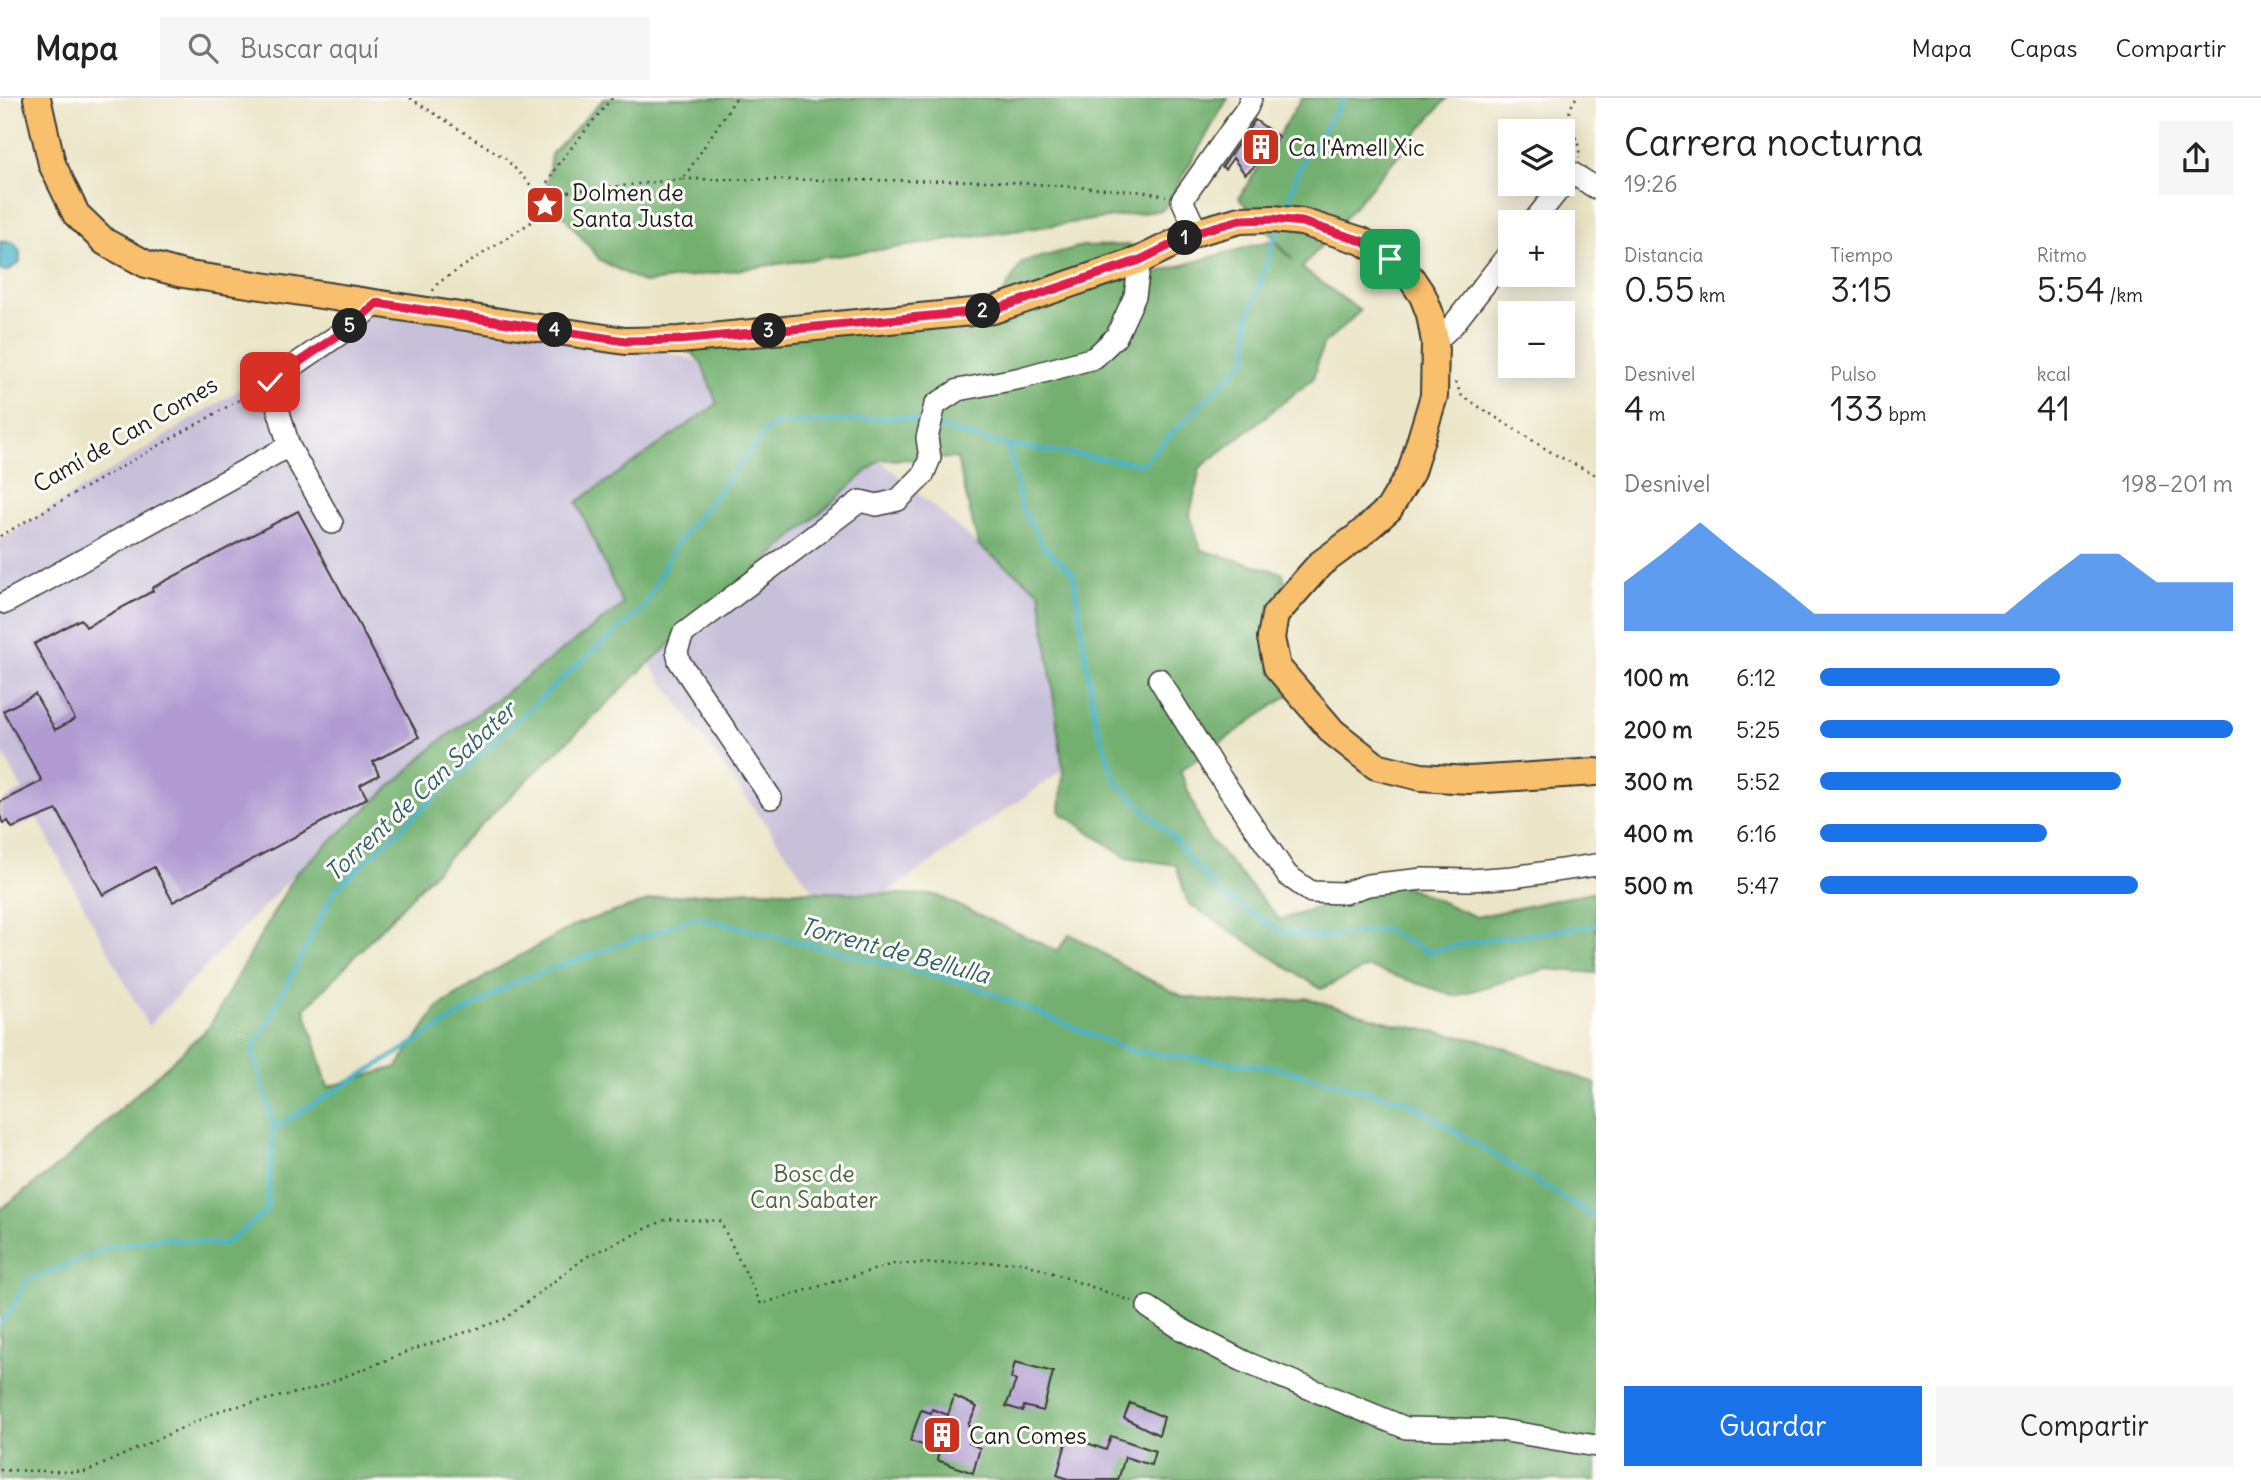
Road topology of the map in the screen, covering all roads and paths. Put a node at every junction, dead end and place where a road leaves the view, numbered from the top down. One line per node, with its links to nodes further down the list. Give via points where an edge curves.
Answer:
1 (37, 98): 20 (main road, via 52,164 76,214 105,242 146,264 183,274)
2 (410, 98): 13 (path, via 506,159)
3 (612, 98): 13 (path, via 559,163)
4 (736, 98): 11 (path)
5 (1251, 98): 15 (street)
6 (1576, 98): 7 (path)
7 (1568, 119)
8 (1575, 135): 9 (path, via 1580,156)
9 (1575, 167)
10 (1575, 175): 12 (street)
11 (683, 179): 13 (path); 15 (path, via 992,181 1146,192)
12 (1596, 188)
13 (540, 195): 21 (path, via 542,215 438,283)
14 (1554, 196): 16 (street)
15 (1182, 200): 17 (street)
16 (1543, 210)
17 (1197, 232): 18 (main road); 22 (main road, via 1240,220 1273,219 1302,222 1362,241 1411,278 1430,314)
18 (1140, 260): 21 (main road, via 993,310 679,340 625,341); 32 (street, via 1135,296 1121,327 1094,358 958,390 935,405 927,438 930,458 923,475 898,500 877,505 860,500 683,634 678,643 679,661)
19 (1498, 268): 22 (street, via 1454,325)
20 (377, 303): 21 (main road); 24 (street)
21 (420, 309)
22 (1435, 342): 31 (main road, via 1434,396 1410,472 1389,509 1320,564 1275,615 1271,638 1278,667 1333,732 1376,766 1421,777 1469,780)
23 (1452, 374): 26 (path, via 1462,396)
24 (270, 382): 25 (street); 28 (path, Camí de Can Comes)
25 (289, 446): 27 (street); 29 (street)
26 (1596, 475)
27 (332, 523)
28 (0, 536)
29 (5, 603)
30 (1159, 679): 33 (street, via 1287,875 1311,892 1344,893 1423,878 1513,877)
31 (1596, 772)
32 (771, 798)
33 (1596, 865)
34 (1148, 1307): 35 (street, via 1245,1362 1406,1428 1500,1430); 36 (path, via 1021,1262 893,1264 761,1304 720,1221 667,1219 586,1257 505,1319 313,1389 221,1410 86,1472)
35 (1596, 1446)
36 (0, 1470)

